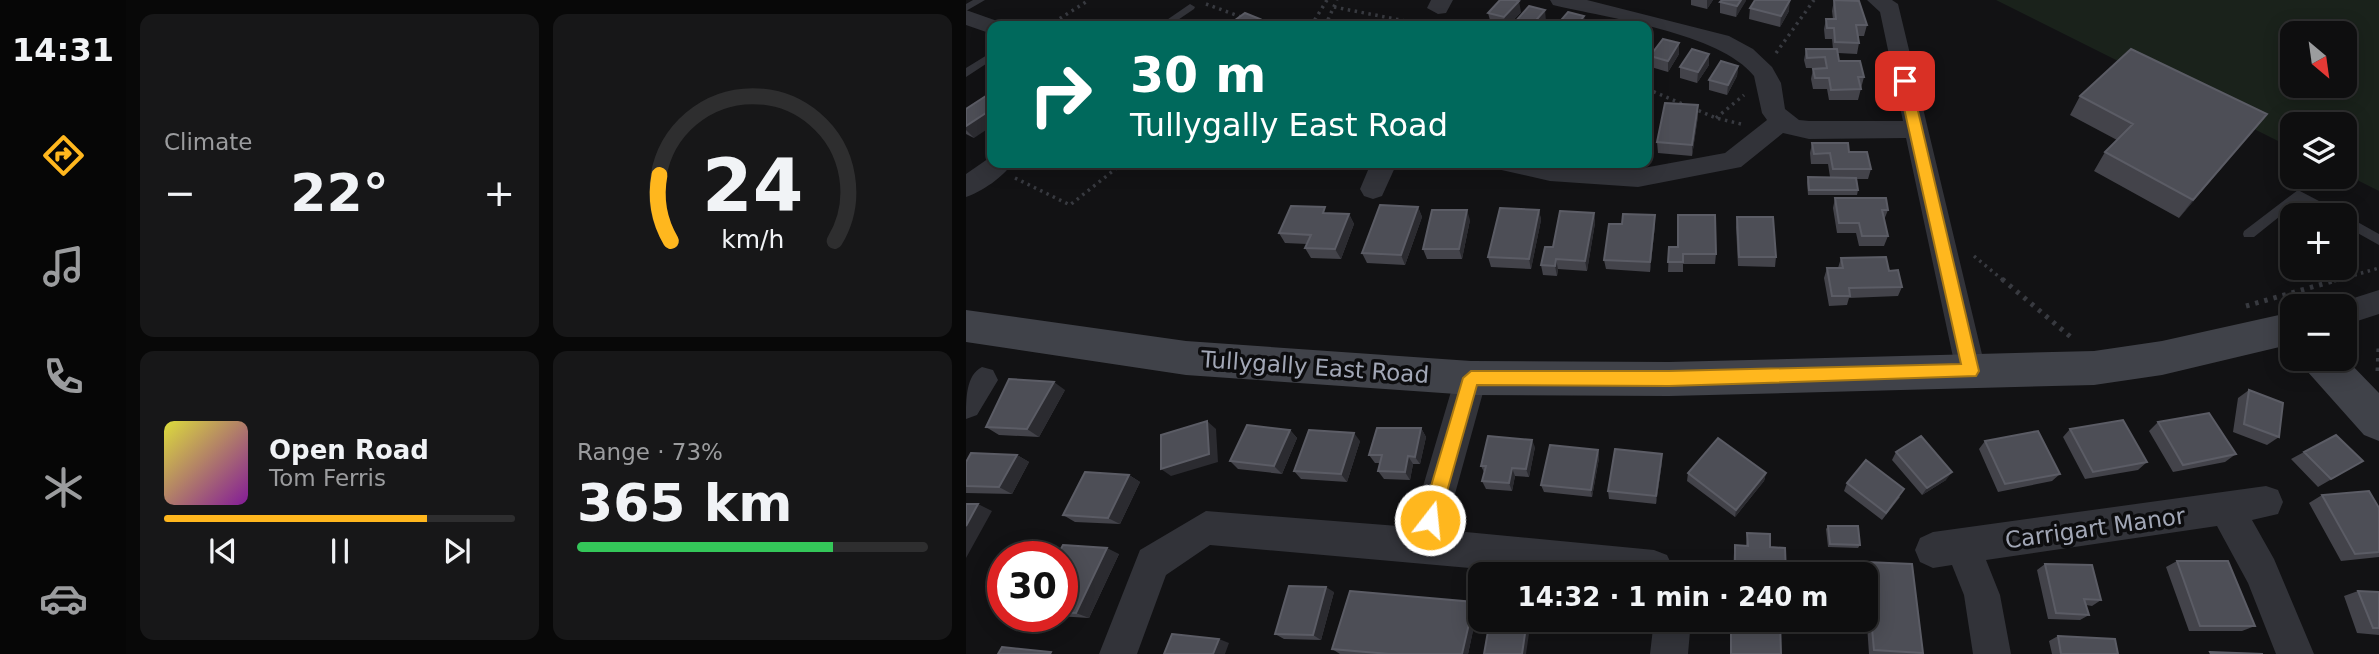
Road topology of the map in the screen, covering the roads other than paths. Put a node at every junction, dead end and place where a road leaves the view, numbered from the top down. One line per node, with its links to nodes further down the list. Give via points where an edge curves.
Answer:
1 (980, 0): 5 (lane)
2 (1561, 0): 8 (street)
3 (1878, 0): 14 (street, via 1890,9)
4 (1194, 4): 7 (lane)
5 (966, 8)
6 (966, 17): 10 (street)
7 (1170, 21)
8 (1646, 21)
9 (1652, 23): 13 (street, via 1714,38 1765,74)
10 (987, 25)
11 (987, 58): 12 (lane)
12 (966, 72)
13 (1775, 127): 14 (street); 17 (street, via 1732,161 1638,178)
14 (1915, 129): 30 (street)
15 (992, 168): 18 (street)
16 (1382, 168): 19 (street)
17 (1530, 168)
18 (966, 187)
19 (1373, 189)
20 (2288, 203): 21 (lane, via 2298,195)
21 (2313, 203)
22 (2280, 209): 24 (lane)
23 (2357, 227): 25 (lane)
24 (2249, 234)
25 (2379, 240)
26 (2379, 302): 27 (street)
27 (2357, 309)
28 (966, 326): 32 (street, Tullygally East Road, via 1186,358)
29 (2280, 331): 30 (street, Tullygally East Road, via 2162,358 2094,368)
30 (1970, 371): 32 (street, Tullygally East Road, via 1669,379)
31 (2332, 371): 33 (street)
32 (1471, 378): 36 (street)
33 (2379, 422)
34 (2266, 502): 35 (street, Carrigart Manor)
35 (2227, 509): 41 (street, Carrigart Manor, via 1948,548 1982,596); 42 (street, via 2262,572)
36 (1423, 545): 37 (street); 39 (street, via 1206,528 1153,563)
37 (1594, 562)
38 (1672, 632): 40 (street)
39 (1118, 654)
40 (1669, 654)
41 (1992, 654)
42 (2295, 654)

